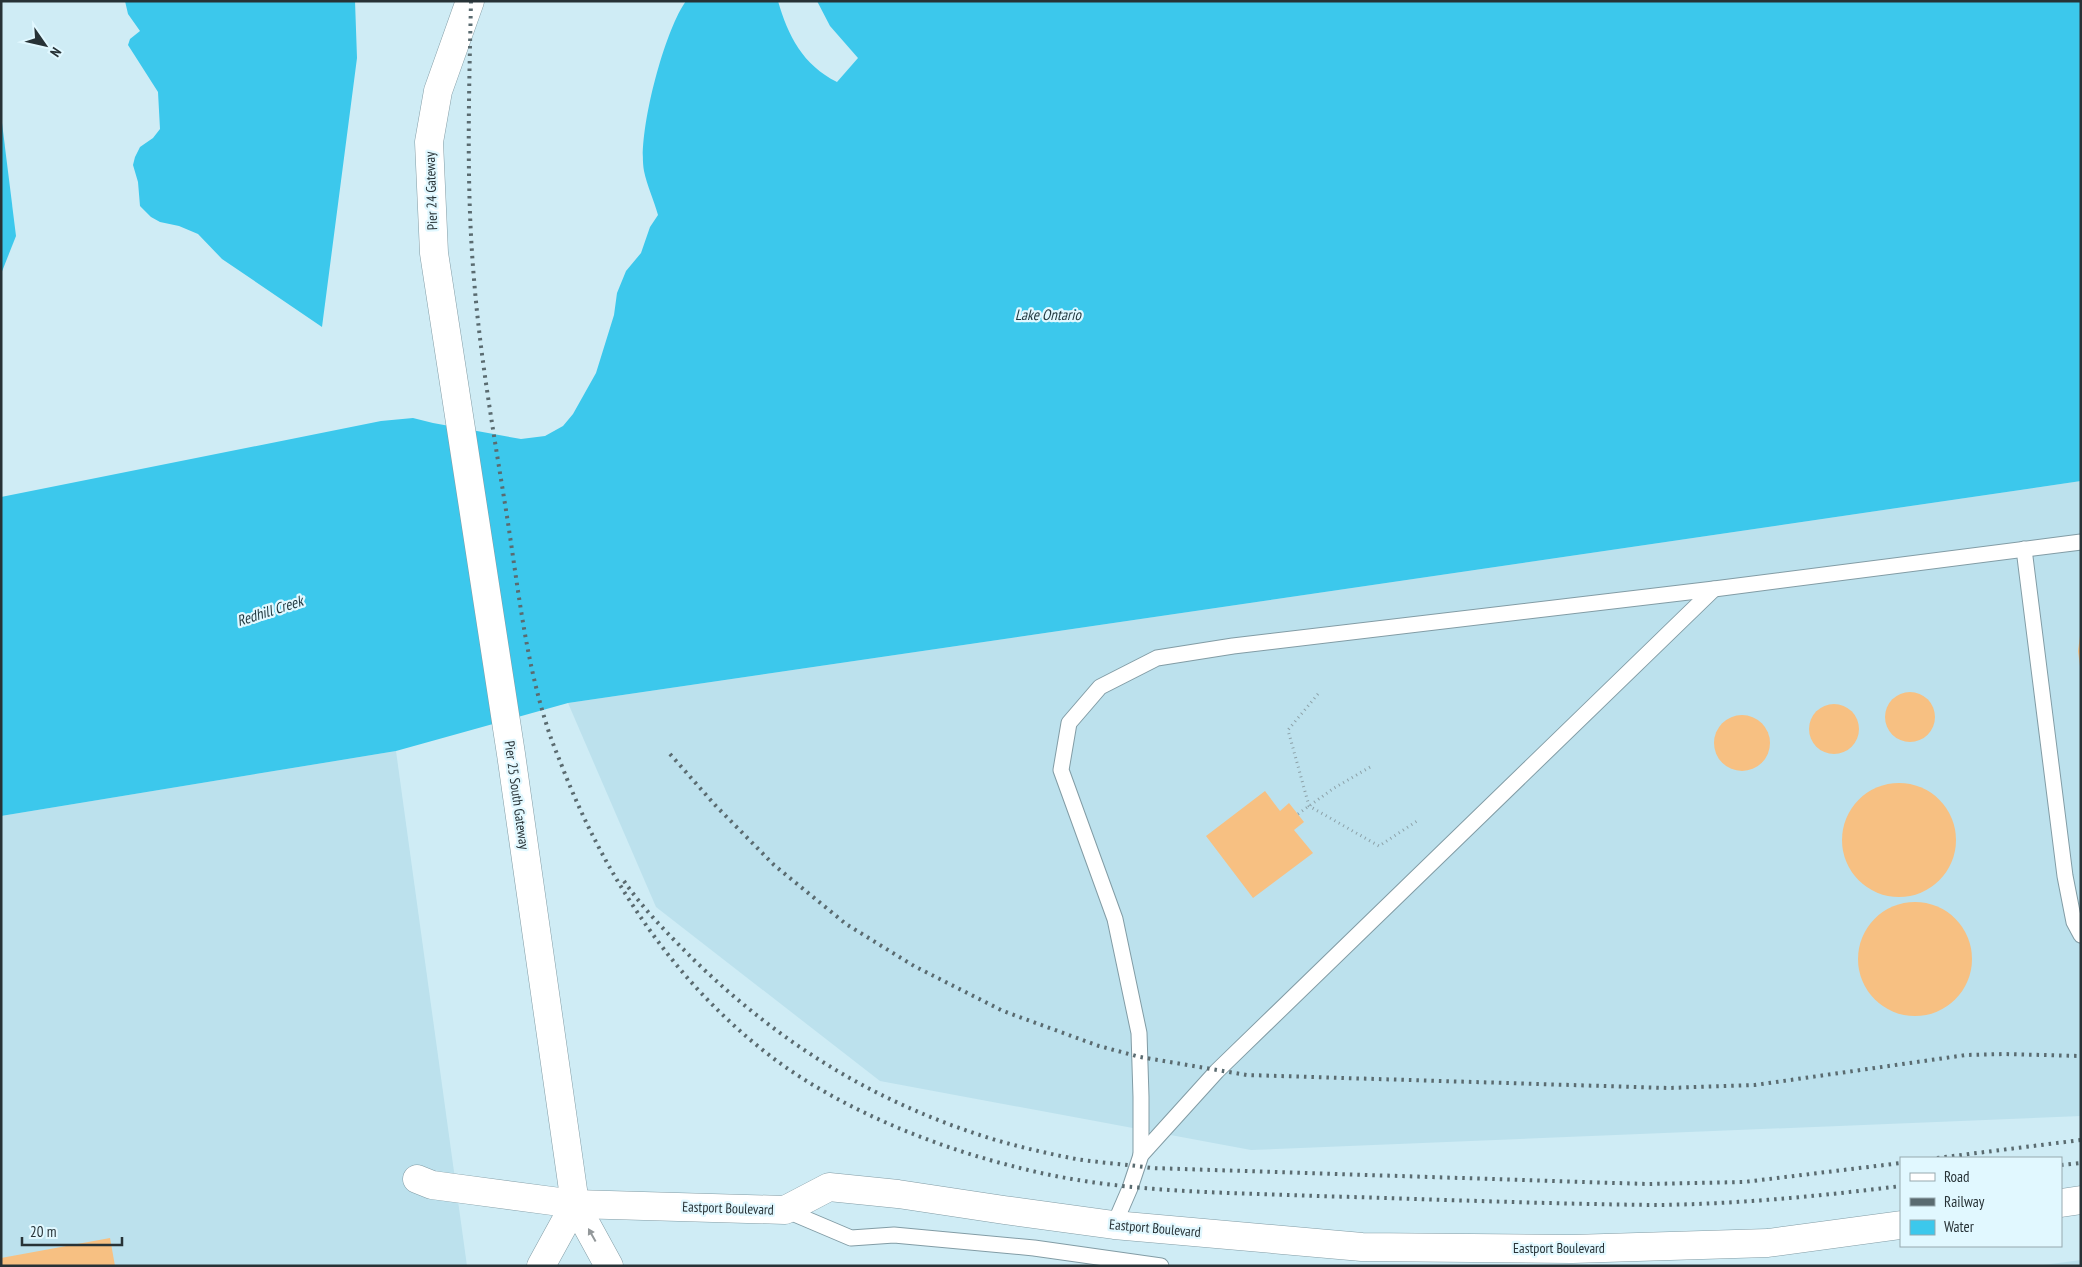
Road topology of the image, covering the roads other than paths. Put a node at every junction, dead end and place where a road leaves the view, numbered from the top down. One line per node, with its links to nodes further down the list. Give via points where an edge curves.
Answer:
1 (470, 1): 2 (street, Pier 24 Gateway, via 438,91 429,142 434,253)
2 (454, 386): 11 (street, Pier 25 South Gateway, via 511,754)
3 (2081, 542): 4 (lane)
4 (2024, 549): 5 (lane); 6 (lane, via 2065,876 2074,922)
5 (1714, 589): 7 (lane, via 1252,1035); 7 (lane, via 1233,646 1157,658 1100,687 1069,723 1061,770 1115,919 1139,1033)
6 (2081, 935)
7 (1140, 1155): 13 (lane)
8 (417, 1179): 11 (street, Eastport Boulevard, via 432,1185)
9 (2081, 1200): 10 (street)
10 (2062, 1203)
11 (575, 1204): 12 (street, Eastport Boulevard); 15 (street); 16 (street, Pier 25 South Gateway, one-way to 11)
12 (785, 1210): 13 (street, Eastport Boulevard, via 829,1187); 17 (lane, via 852,1238 894,1236 996,1244)
13 (1114, 1225): 14 (street, Eastport Boulevard, via 1362,1247 1572,1249 1768,1243)
14 (1900, 1225)
15 (541, 1266)
16 (609, 1266)
17 (1161, 1266)

